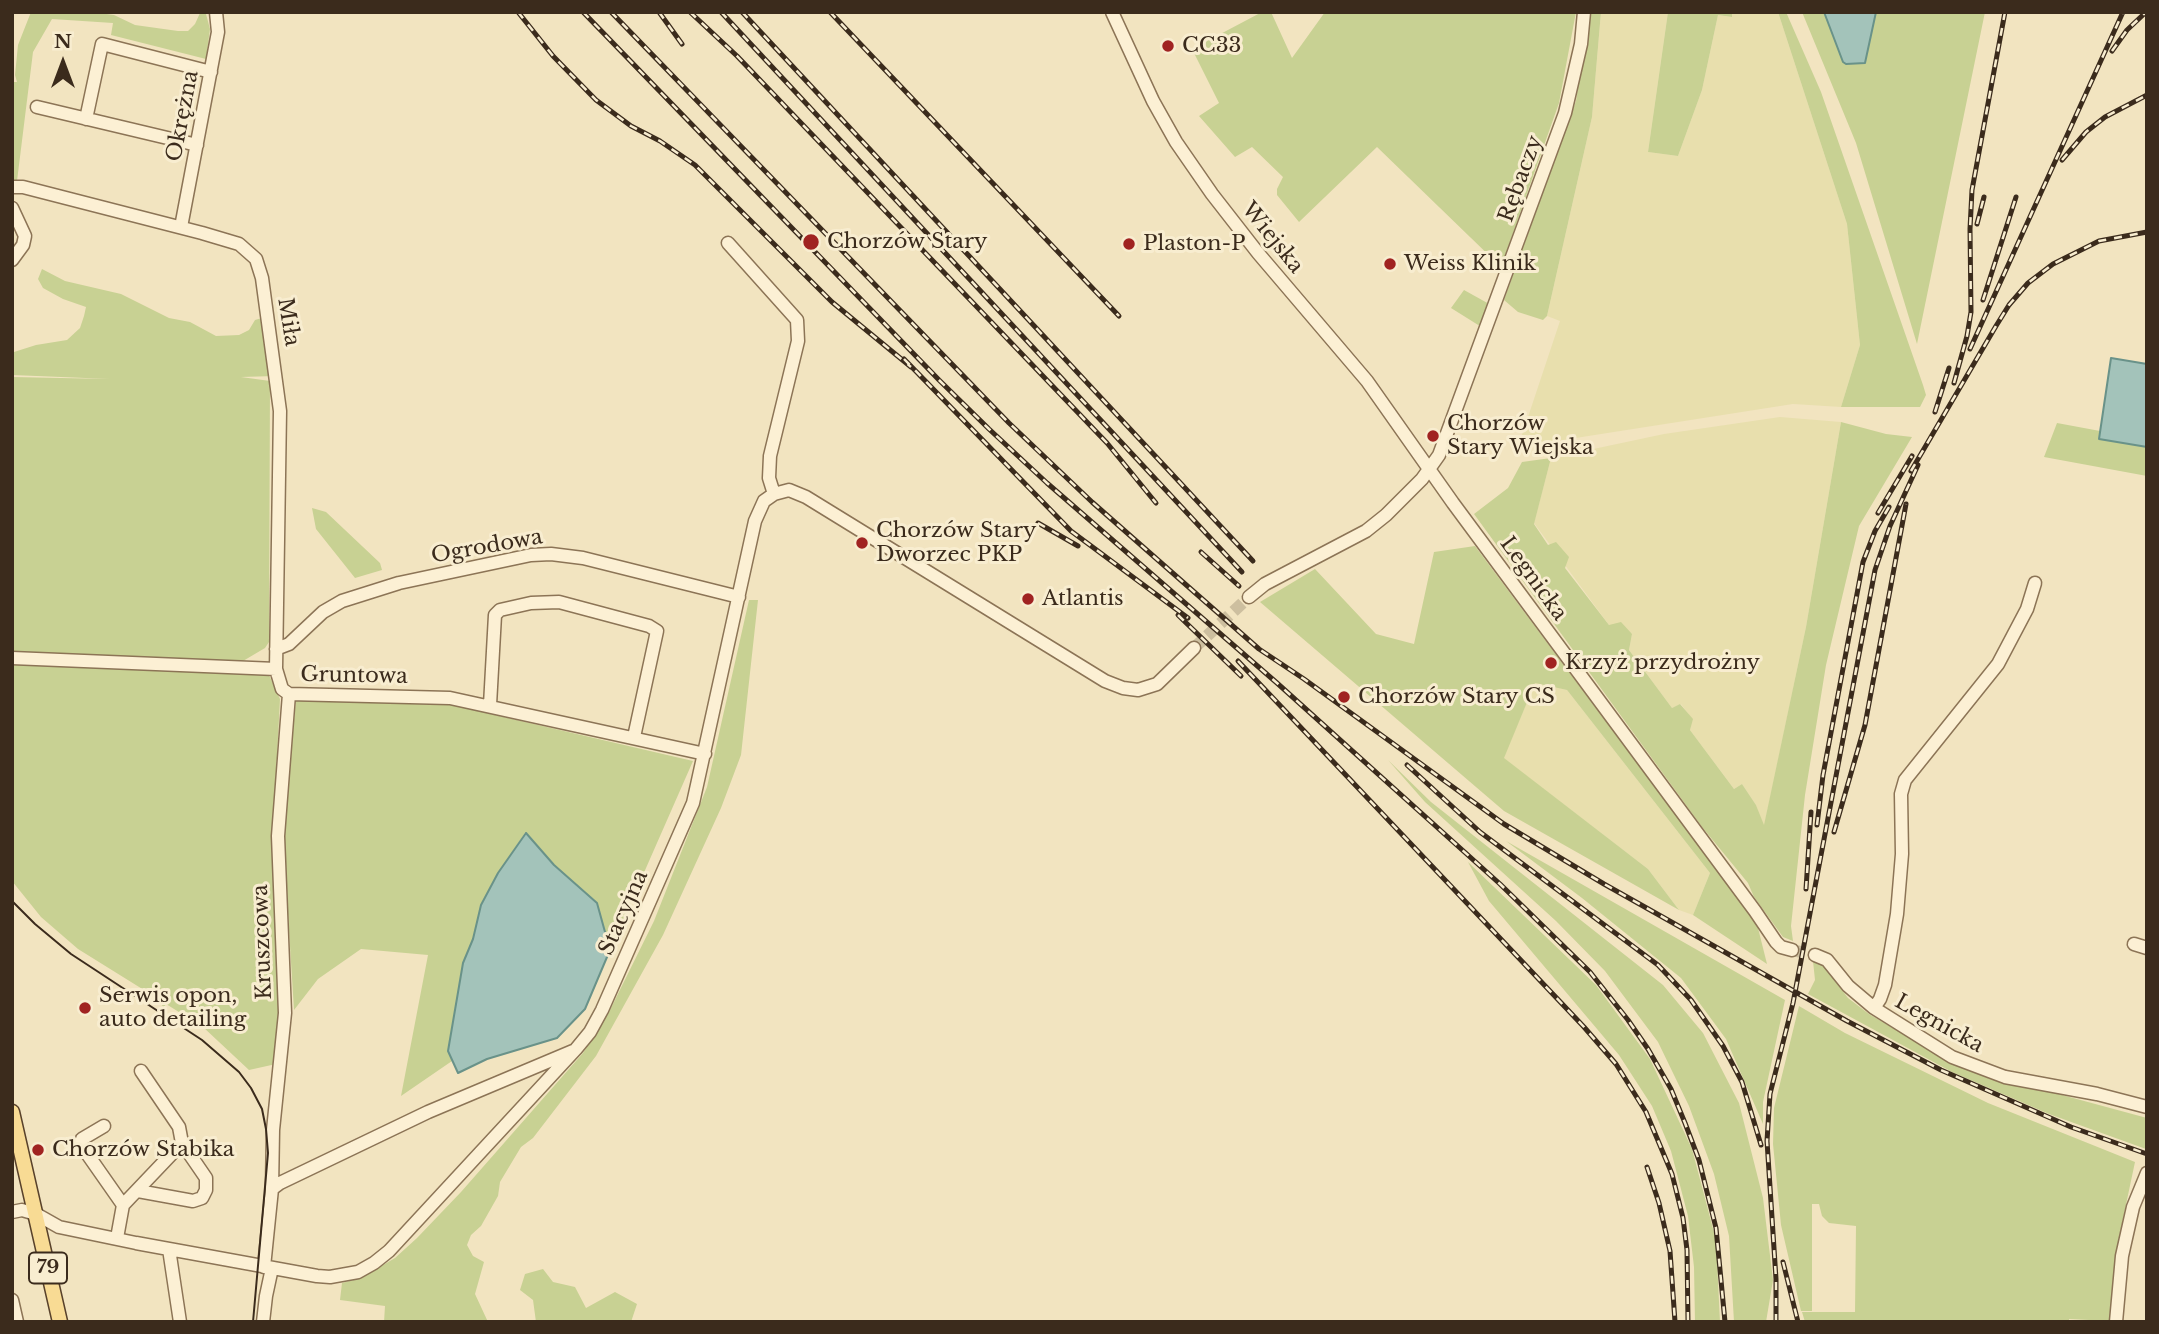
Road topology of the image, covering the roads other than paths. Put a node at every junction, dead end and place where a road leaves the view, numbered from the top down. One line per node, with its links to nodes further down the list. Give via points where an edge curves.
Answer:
1 (216, 12): 4 (street, Okrężna, via 218,32)
2 (1112, 12): 13 (street, Wiejska, via 1153,101 1212,194 1367,381)
3 (1584, 12): 13 (street, Rębaczy, via 1565,113 1446,439)
4 (211, 72): 6 (street, via 102,44); 7 (street, Okrężna)
5 (37, 107): 6 (street)
6 (86, 119): 7 (street)
7 (197, 145): 10 (street, Okrężna)
8 (12, 187): 10 (street, Miła)
9 (12, 208): 12 (street, via 25,236)
10 (181, 227): 19 (street, Miła, via 239,244 252,253 260,267 279,386)
11 (728, 243): 14 (street, via 797,320 798,341 769,456)
12 (12, 260)
13 (1429, 470): 17 (street, via 1366,531); 28 (street, Legnicka, via 1776,942)
14 (774, 494): 16 (street, Stacyjna, via 758,512); 18 (street, via 789,491 806,497 1123,688 1138,690 1157,684)
15 (2035, 583): 30 (street, via 2027,609 1998,664 1905,780 1897,914 1883,993)
16 (739, 597): 19 (street, Ogrodowa, via 583,558 531,555 399,583 342,601 289,644); 25 (street, Stacyjna)
17 (1249, 597)
18 (1194, 648)
19 (276, 649): 21 (street)
20 (12, 657): 21 (street, Gruntowa)
21 (276, 669): 22 (street, Gruntowa)
22 (289, 694): 23 (street, Gruntowa, via 444,698); 38 (street, Kruszcowa, via 278,836 285,1013)
23 (490, 705): 24 (street, Gruntowa); 24 (street, via 495,615 531,603 559,602 657,631)
24 (634, 737): 25 (street, Gruntowa)
25 (705, 754): 31 (street, Stacyjna, via 693,803 602,1010)
26 (2134, 944): 27 (street)
27 (2147, 948)
28 (1792, 950)
29 (1815, 955): 30 (street, Legnicka, via 1827,960)
30 (1874, 1008): 33 (street, Legnicka, via 1930,1045 1977,1068)
31 (576, 1049): 38 (street, via 428,1112); 45 (street, Stacyjna, via 374,1263 358,1272 330,1277)
32 (141, 1071): 36 (street, via 179,1127)
33 (2147, 1107)
34 (12, 1112): 42 (main road, 79)
35 (104, 1126): 40 (street, via 81,1144)
36 (183, 1143): 39 (street); 39 (street, via 206,1178 202,1198 193,1201)
37 (2144, 1183): 51 (street, via 2133,1207 2122,1256)
38 (272, 1189): 45 (street, Kruszcowa)
39 (138, 1191): 40 (street)
40 (123, 1205): 43 (street)
41 (12, 1212): 42 (street)
42 (36, 1214): 43 (street, Stacyjna, via 59,1227); 48 (main road, 79)
43 (117, 1238): 44 (street, Stacyjna)
44 (169, 1249): 45 (street, Stacyjna); 49 (street)
45 (268, 1267): 50 (street, Kruszcowa)
46 (12, 1300): 47 (street)
47 (17, 1322)
48 (60, 1322)
49 (180, 1322)
50 (263, 1322)
51 (2116, 1322)

